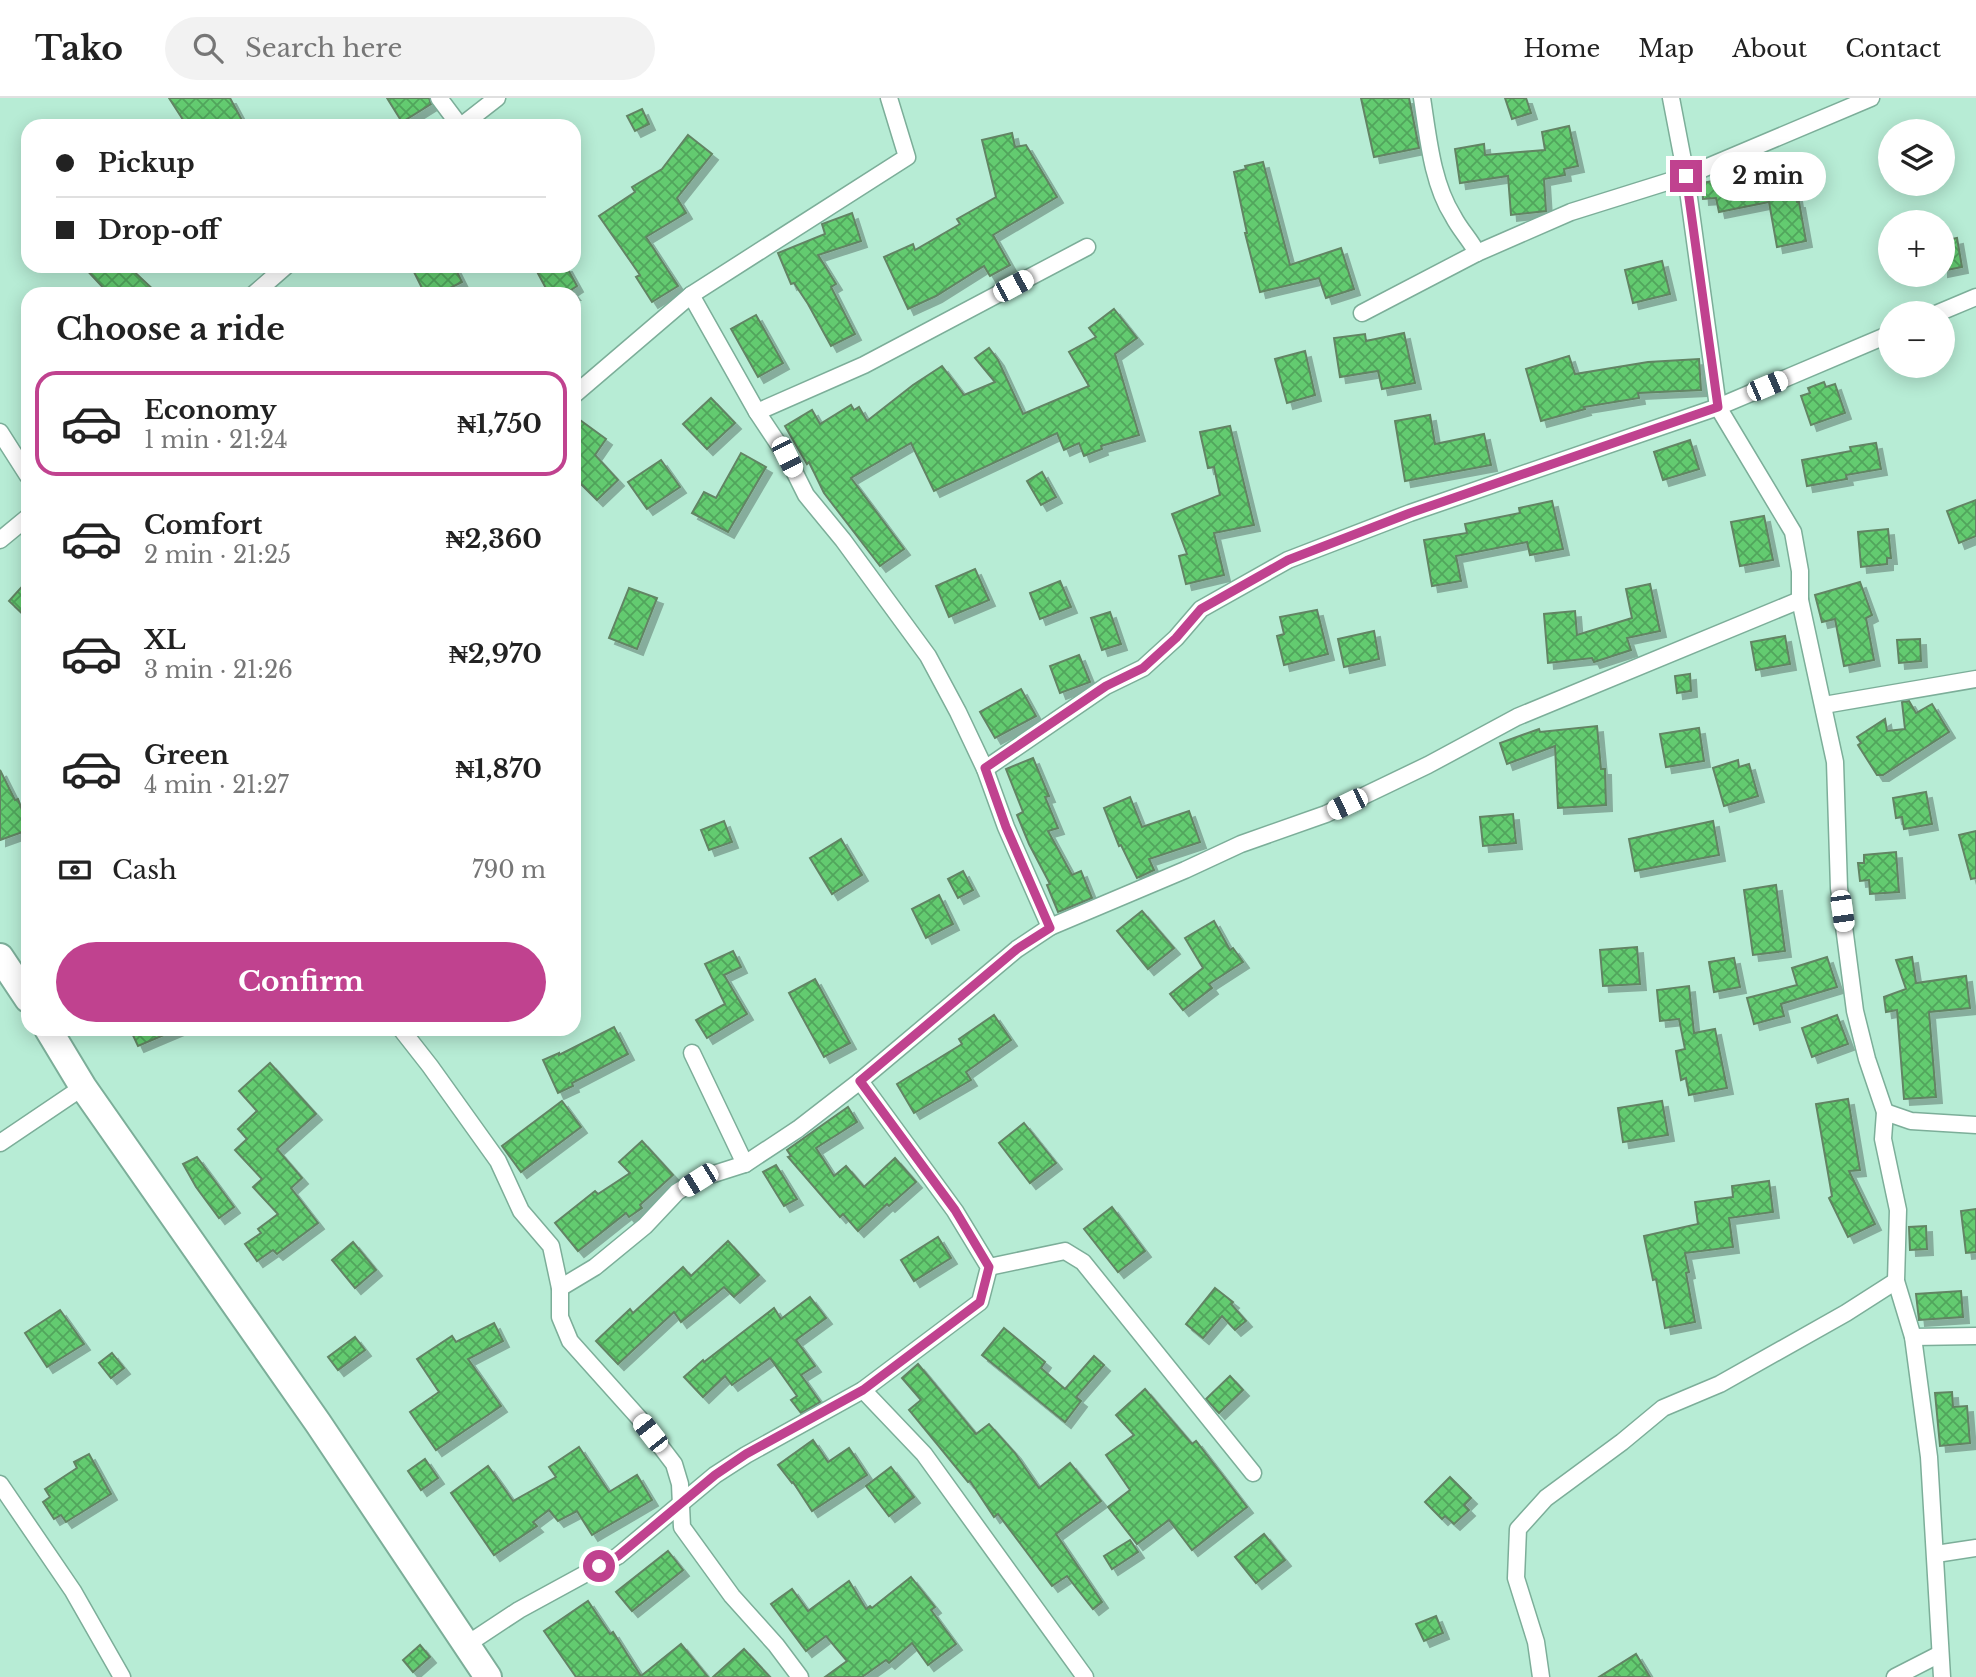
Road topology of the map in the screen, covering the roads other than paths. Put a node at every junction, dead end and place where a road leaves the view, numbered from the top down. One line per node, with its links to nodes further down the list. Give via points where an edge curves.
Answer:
1 (439, 98): 7 (street)
2 (497, 98): 8 (street)
3 (889, 98): 14 (street, via 907,157)
4 (1422, 98): 11 (street, via 1440,184 1452,216)
5 (1671, 98): 9 (street)
6 (1871, 98): 9 (street)
7 (455, 119)
8 (469, 119)
9 (1686, 176): 11 (street, via 1571,212); 20 (street)
10 (1087, 247): 21 (street, via 864,365)
11 (1477, 253): 17 (street)
12 (278, 273): 13 (street)
13 (262, 287)
14 (691, 295): 19 (street); 21 (street)
15 (1976, 297): 16 (street)
16 (1955, 306)
17 (1362, 313)
18 (1878, 339): 20 (street)
19 (581, 389)
20 (1718, 407): 26 (street, via 1793,532); 29 (street, via 1288,560 1201,609 1143,668 1106,686)
21 (757, 412): 29 (street, via 806,495 929,656)
22 (0, 432): 23 (street)
23 (21, 465)
24 (21, 523): 25 (street)
25 (0, 540)
26 (1800, 600): 28 (street); 30 (street, via 1517,717 1326,814 1241,844)
27 (1976, 679): 28 (street)
28 (1824, 705): 38 (street, via 1835,762 1839,888 1855,1011)
29 (985, 768): 30 (street)
30 (1050, 928): 36 (street, via 1017,949)
31 (0, 957): 32 (main road)
32 (21, 988)
33 (52, 1036): 37 (main road)
34 (406, 1036): 44 (street, via 498,1161 521,1210 551,1246)
35 (692, 1054): 41 (street)
36 (860, 1081): 41 (street); 42 (street, via 955,1210)
37 (83, 1087): 40 (street); 53 (main road, via 318,1423)
38 (1885, 1112): 39 (street, via 1911,1121); 43 (street, via 1883,1139 1898,1210)
39 (1976, 1125)
40 (0, 1143)
41 (745, 1164): 44 (street, via 677,1192 646,1226)
42 (989, 1267): 47 (street, via 980,1302); 48 (street, via 1065,1251 1083,1262)
43 (1896, 1281): 46 (street); 59 (street, via 1720,1384 1663,1408 1546,1498 1518,1529 1516,1578 1536,1642)
44 (560, 1287): 50 (street, via 560,1317 570,1341 674,1464)
45 (1976, 1336): 46 (street)
46 (1913, 1338): 52 (street)
47 (863, 1390): 50 (street, via 746,1454); 58 (street, via 924,1454)
48 (1253, 1473)
49 (0, 1483): 55 (street, via 73,1591)
50 (682, 1502): 53 (street, via 618,1556 519,1610); 57 (street, via 682,1527)
51 (1976, 1548): 52 (street)
52 (1936, 1554): 54 (street)
53 (466, 1646): 56 (main road)
54 (1940, 1654): 60 (street); 61 (street)
55 (122, 1677)
56 (488, 1677)
57 (800, 1677)
58 (1085, 1677)
59 (1541, 1677)
60 (1895, 1677)
61 (1942, 1677)

